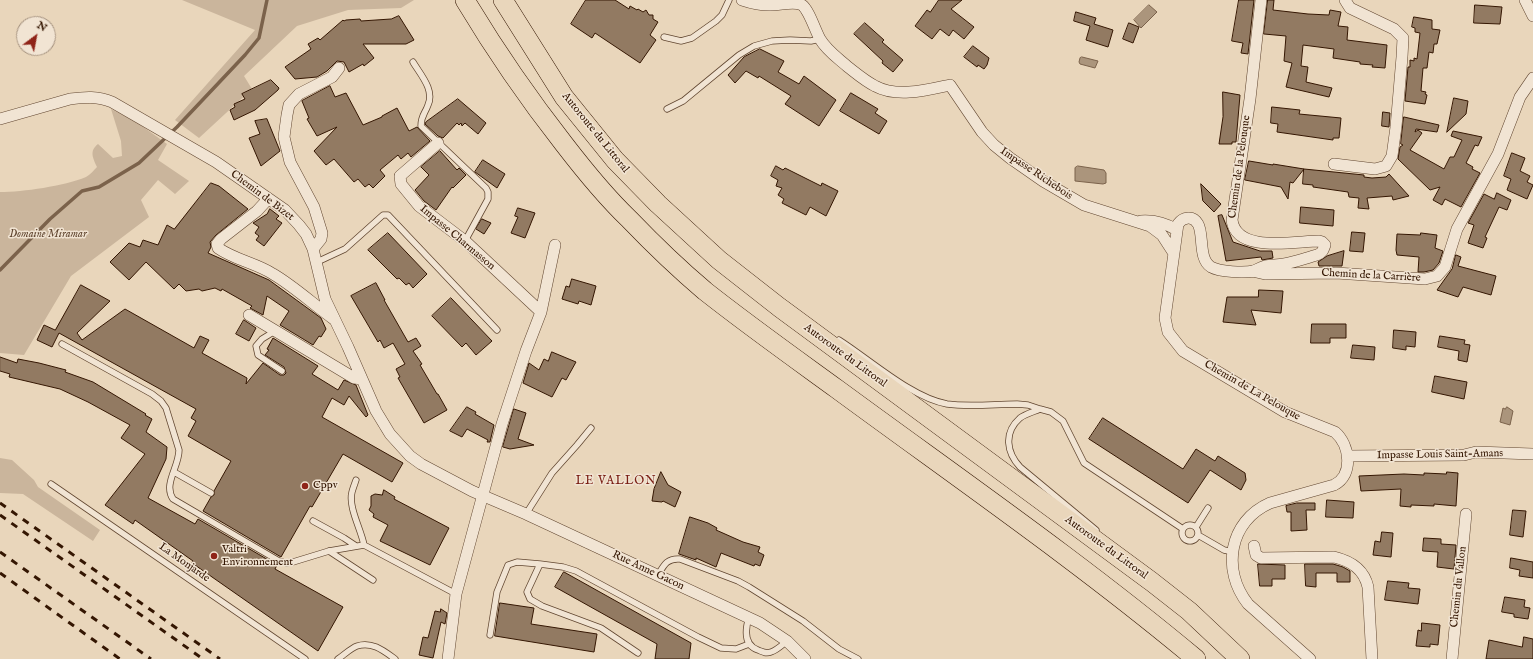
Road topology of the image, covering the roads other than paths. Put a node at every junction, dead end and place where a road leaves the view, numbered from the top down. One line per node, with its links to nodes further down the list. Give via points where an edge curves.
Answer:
1 (465, 0): 79 (highway, via 532,103 592,180 668,258 705,290 1048,542 1140,612)
2 (503, 0): 27 (highway, Autoroute du Littoral, via 564,97 615,160 719,260)
3 (729, 0): 9 (lane, via 722,15 692,38 681,41)
4 (742, 0): 10 (street, Impasse Richebois, via 770,6 791,2 800,4 806,8)
5 (1261, 0): 26 (street, Chemin de la Pelouque, via 1232,226 1242,237 1252,240 1280,244 1319,240 1325,246 1321,254)
6 (1345, 0): 17 (street, via 1350,8 1399,33 1402,38 1402,57 1392,156 1386,166 1375,169)
7 (1525, 0): 8 (street)
8 (1533, 16)
9 (664, 37)
10 (820, 39): 14 (lane, via 772,41 754,46 682,101); 19 (street, Impasse Richebois, via 832,54 877,87 906,92 950,85 982,132 1010,158 1084,205)
11 (413, 62): 16 (lane, via 426,83 430,97 421,117 421,126)
12 (339, 68): 23 (street, via 332,77 299,94 289,105 287,115 284,137 290,162 314,207 322,233 321,239)
13 (1533, 78): 26 (street, Chemin de la Carrière, via 1520,97 1498,154 1462,217 1445,267 1437,276 1425,279 1336,273 1265,274)
14 (667, 109)
15 (0, 119): 18 (street, Chemin de Bizet, via 70,99 106,99 216,162)
16 (438, 143): 21 (lane, via 488,192 488,199); 21 (street, Impasse Charmasson, via 400,176 401,184 419,206)
17 (1334, 164)
18 (268, 199): 23 (street, Chemin de Bizet, via 293,218 306,234); 30 (street, via 257,211 221,239 217,244 218,248 272,273)
19 (1134, 222): 20 (street, Impasse Richebois, via 1153,220); 24 (street, Impasse Richebois, via 1150,226 1162,235)
20 (1177, 230): 24 (street, Chemin de La Pelouque); 26 (street, Chemin de la Pelouque, via 1181,220 1186,217 1193,219 1198,224 1201,244 1210,266 1222,271)
21 (465, 241): 28 (street, Impasse Charmasson)
22 (555, 245): 28 (street)
23 (313, 249): 25 (street, Chemin de Bizet)
24 (1173, 252): 41 (street, Chemin de La Pelouque, via 1166,318 1168,332 1174,341 1183,351 1284,412 1334,432 1340,437)
25 (317, 262): 30 (street, Chemin de Bizet, via 325,299); 32 (lane, via 345,249 383,214 388,215)
26 (1252, 271)
27 (779, 307): 31 (lane); 64 (highway, Autoroute du Littoral)
28 (541, 312): 46 (street, via 502,424)
29 (249, 315): 33 (street)
30 (336, 320): 37 (street, Chemin de Bizet)
31 (817, 327)
32 (497, 330)
33 (275, 331): 36 (lane, via 256,346 258,355); 37 (street, via 354,378)
34 (835, 338): 38 (lane, via 907,386 934,400 946,404 1018,404)
35 (62, 344): 42 (lane, via 161,400 179,450)
36 (282, 372)
37 (362, 379): 46 (street, Chemin de Bizet, via 383,423 410,456)
38 (1040, 409): 52 (lane, via 1051,412 1063,421 1084,463); 53 (lane, via 1020,418 1013,426 1008,442 1013,459)
39 (591, 428): 48 (lane, via 552,473)
40 (1533, 454): 41 (street, Impasse Louis Saint-Amans, via 1476,452 1464,455)
41 (1347, 456): 60 (street, Chemin de La Pelouque, via 1346,472 1337,483 1270,503 1253,513 1242,527)
42 (174, 472): 45 (lane); 59 (lane, via 169,488 173,499 279,561 293,562)
43 (356, 480): 55 (lane, via 351,493)
44 (51, 484): 73 (lane, La Monjarde)
45 (211, 493)
46 (483, 496): 48 (street, Rue Anne Gacon); 65 (street)
47 (1208, 508): 51 (lane)
48 (526, 514): 62 (street, Rue Anne Gacon)
49 (1466, 514): 84 (street, Chemin du Vallon)
50 (313, 521): 56 (lane)
51 (1196, 527): 52 (lane, via 1188,525); 54 (lane)
52 (1183, 529): 54 (lane, via 1184,537 1188,540 1193,540)
53 (1100, 533)
54 (1198, 535): 60 (lane, via 1224,550)
55 (364, 545): 56 (lane); 65 (lane)
56 (356, 546): 59 (lane)
57 (1254, 546): 83 (street, via 1256,555 1261,558 1334,557 1356,566 1366,579 1368,587)
58 (1118, 548): 64 (lane)
59 (329, 551): 63 (lane)
60 (1233, 552): 82 (street, Chemin de La Pelouque, via 1235,581 1248,604)
61 (540, 564): 68 (lane, via 516,562 508,565 497,592); 70 (lane, via 576,571 721,648 736,649); 71 (lane, via 527,592 530,599 601,628)
62 (658, 575): 67 (street, Rue Anne Gacon); 78 (lane, via 665,562 672,558 738,581 791,613 828,642)
63 (373, 580)
64 (1152, 582): 66 (highway, Autoroute du Littoral)
65 (456, 594): 76 (street)
66 (1189, 610): 80 (highway, Autoroute du Littoral); 81 (highway)
67 (750, 617): 69 (street, Rue Anne Gacon); 70 (lane, via 746,630)
68 (490, 635)
69 (787, 640): 72 (lane); 77 (street, Rue Anne Gacon)
70 (749, 644): 72 (lane)
71 (638, 653)
72 (766, 656)
73 (305, 659)
74 (338, 659): 75 (lane, via 356,646 371,645)
75 (395, 659)
76 (448, 659)
77 (805, 659)
78 (858, 659)
79 (1196, 659)
80 (1240, 659)
81 (1246, 659)
82 (1310, 659)
83 (1372, 659)
84 (1452, 659)

